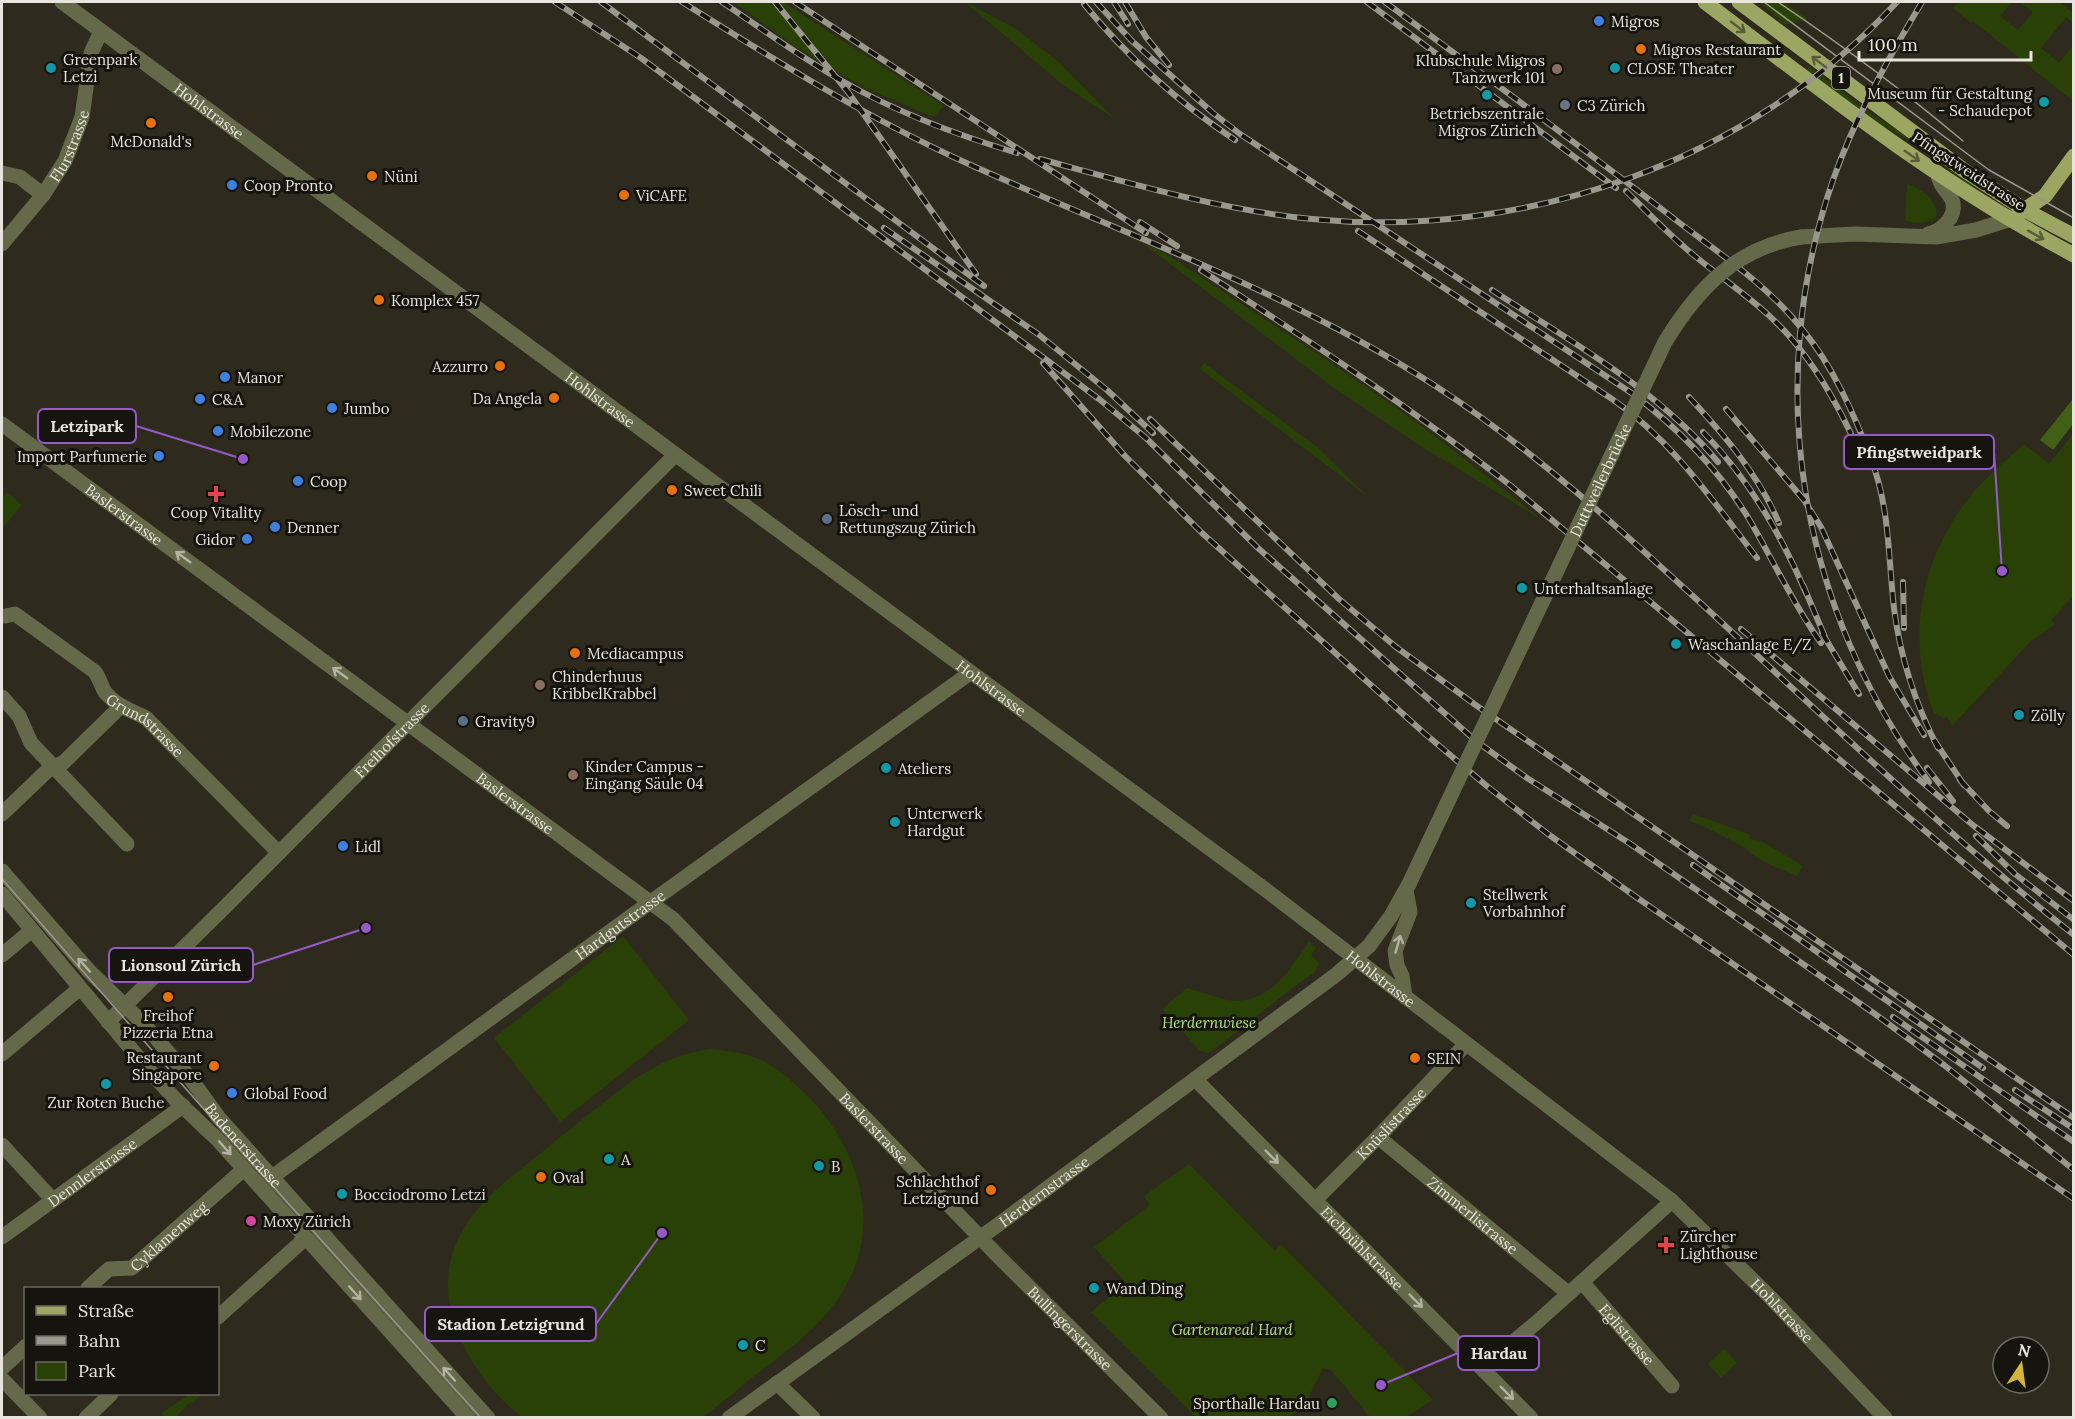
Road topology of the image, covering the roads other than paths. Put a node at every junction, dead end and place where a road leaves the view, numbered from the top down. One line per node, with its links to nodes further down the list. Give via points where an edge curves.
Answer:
1 (62, 2): 4 (street, Hohlstrasse)
2 (1705, 2): 7 (main road, Pfingstweidstrasse / 1, one-way to 7)
3 (1739, 2): 9 (main road, Pfingstweidstrasse / 1, one-way to 3, via 1965,171)
4 (101, 31): 8 (street, Flurstrasse, via 92,53 82,117 65,161); 16 (street, Hohlstrasse)
5 (2073, 156): 9 (main road, via 2044,196)
6 (2, 173): 8 (street, via 20,177)
7 (1937, 173): 10 (main road, Pfingstweidstrasse / 1); 12 (street, via 1953,204 1951,216 1931,234)
8 (44, 195): 13 (street, Flurstrasse)
9 (2025, 210): 10 (main road); 11 (main road, Pfingstweidstrasse)
10 (2008, 220): 12 (street, Duttweilerbrücke, via 1951,235); 14 (main road, Pfingstweidstrasse / 1, one-way to 14)
11 (2073, 236)
12 (1907, 237): 27 (street, Duttweilerbrücke, bridge, via 1830,235 1778,242 1739,260 1691,303 1652,368)
13 (2, 244)
14 (2073, 255)
15 (2, 424): 21 (street, Baslerstrasse, one-way to 15)
16 (675, 455): 18 (street, Hohlstrasse); 21 (street, Freihofstrasse)
17 (3, 616): 20 (street, Grundstrasse, via 15,614 94,671 104,691)
18 (970, 673): 29 (street, Hardgutstrasse); 32 (street, Hohlstrasse)
19 (2, 697): 22 (street, via 19,716 31,743)
20 (121, 706): 22 (street, via 63,763); 25 (street, Grundstrasse, via 146,718)
21 (408, 723): 25 (street, Freihofstrasse); 29 (street, Baslerstrasse)
22 (53, 766): 23 (street); 24 (street)
23 (2, 814)
24 (127, 844)
25 (279, 852): 35 (street, Freihofstrasse)
26 (2, 871): 35 (street, Badenerstrasse, one-way to 26, via 90,972)
27 (1407, 887): 32 (street, Duttweilerbrücke, via 1391,916); 34 (street, one-way to 27, via 1395,951 1410,912)
28 (2, 894): 30 (street, Badenerstrasse)
29 (651, 902): 44 (street, Hardgutstrasse); 50 (street, Baslerstrasse, via 679,924)
30 (32, 930): 31 (street); 33 (street, Badenerstrasse)
31 (2, 955)
32 (1356, 958): 34 (street, Hohlstrasse); 39 (street, Herdernstrasse)
33 (80, 988): 36 (street, Badenerstrasse); 38 (street)
34 (1406, 997): 37 (street, Hohlstrasse)
35 (126, 1005): 36 (street, Freihofstrasse); 44 (street, Badenerstrasse)
36 (108, 1022): 40 (street, Badenerstrasse)
37 (1466, 1044): 41 (street, Knüslistrasse); 47 (street, Hohlstrasse)
38 (2, 1054)
39 (1195, 1079): 46 (street, Eichbühlstrasse, one-way to 46); 50 (street, Herdernstrasse)
40 (183, 1106): 43 (street, Badenerstrasse, one-way to 43); 45 (street, Dennlerstrasse)
41 (1378, 1137): 46 (street, Knüslistrasse); 53 (street, Zimmerlistrasse)
42 (2, 1145): 45 (street)
43 (244, 1169): 49 (street, Badenerstrasse); 52 (street, Cyklamenweg, via 132,1268 110,1269)
44 (272, 1177): 65 (street, Badenerstrasse, one-way to 44)
45 (53, 1200): 48 (street, Dennlerstrasse)
46 (1315, 1200): 57 (street, Eichbühlstrasse, one-way to 57)
47 (1671, 1201): 51 (street); 70 (street, Hohlstrasse)
48 (2, 1237)
49 (304, 1237): 54 (street); 64 (street, Badenerstrasse, one-way to 64)
50 (981, 1237): 59 (street, Herdernstrasse); 68 (street, Bullingerstrasse)
51 (1582, 1282): 53 (street); 60 (street, Eglistrasse)
52 (89, 1287)
53 (1568, 1293): 57 (street)
54 (219, 1316)
55 (24, 1348): 56 (street)
56 (2, 1368)
57 (1482, 1368): 69 (street, Eichbühlstrasse, one-way to 69)
58 (2, 1378): 62 (street)
59 (777, 1383): 66 (street, Herdernstrasse); 67 (street)
60 (1672, 1386)
61 (110, 1395): 63 (street)
62 (40, 1418)
63 (86, 1418)
64 (468, 1418)
65 (488, 1418)
66 (729, 1418)
67 (813, 1418)
68 (1161, 1418)
69 (1531, 1418)
70 (1885, 1418)

